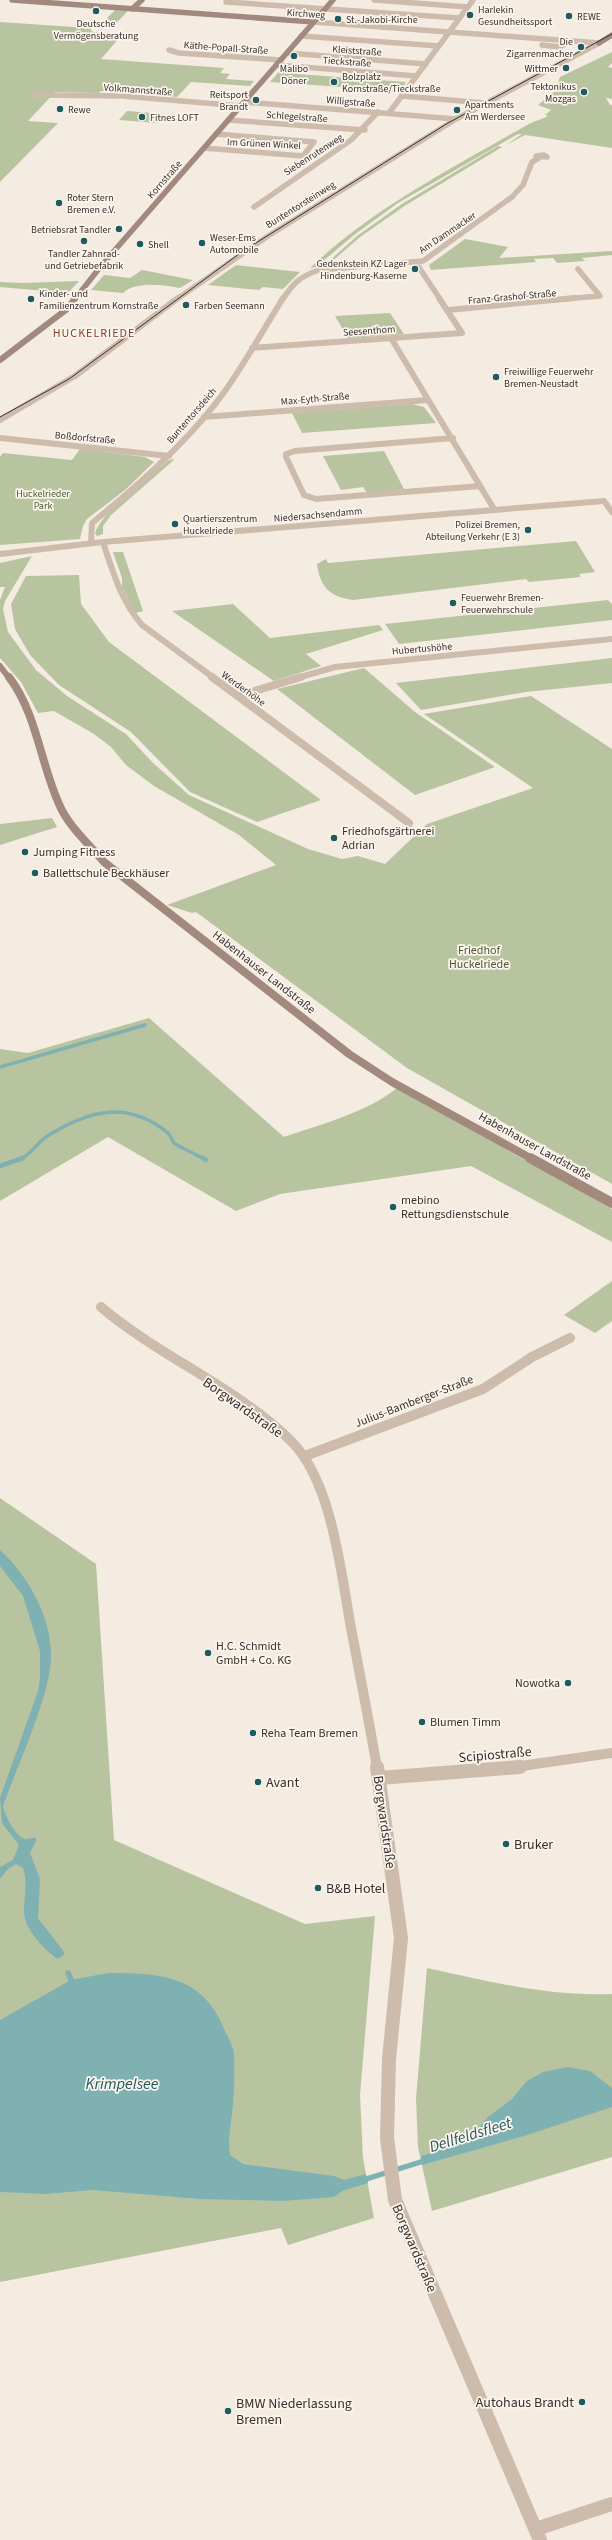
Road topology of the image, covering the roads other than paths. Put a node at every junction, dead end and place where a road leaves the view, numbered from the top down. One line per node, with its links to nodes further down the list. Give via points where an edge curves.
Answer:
1 (12, 0): 9 (street, Kirchweg)
2 (142, 0): 9 (street)
3 (333, 0): 8 (street, Kornstraße)
4 (374, 0): 7 (street)
5 (473, 0): 7 (street)
6 (226, 2): 8 (street)
7 (468, 7): 10 (street)
8 (326, 8): 10 (street); 11 (street, Kornstraße)
9 (132, 9): 11 (street, Kirchweg)
10 (459, 18): 12 (street)
11 (314, 22): 12 (street, Kirchweg); 15 (street, Kornstraße)
12 (449, 32): 13 (street, Kirchweg); 18 (street)
13 (496, 35): 16 (street, Kirchweg); 16 (street, via 492,41 560,47)
14 (612, 35): 17 (street, Buntentorsteinweg)
15 (302, 36): 18 (street); 20 (street, Kornstraße)
16 (570, 41): 17 (street, Kirchweg)
17 (599, 43): 27 (street, Buntentorsteinweg)
18 (439, 46): 22 (street)
19 (169, 50): 21 (street, Käthe-Popall-Straße, via 179,53)
20 (286, 54): 21 (street, Kornstraße); 22 (street, Kleiststraße)
21 (281, 60): 23 (street, Kornstraße)
22 (426, 64): 24 (street)
23 (276, 65): 24 (street, Tieckstraße); 28 (street, Kornstraße)
24 (417, 76): 26 (street)
25 (34, 95): 28 (street, Volkmannstraße, via 122,96)
26 (402, 96): 27 (street); 30 (street)
27 (486, 102): 31 (street, Buntentorsteinweg)
28 (242, 104): 29 (street, Willigstraße); 32 (street, Kornstraße)
29 (378, 112): 30 (street, Willigstraße); 33 (street, Siebenrutenweg)
30 (389, 113): 31 (street, Willigstraße)
31 (456, 119): 46 (street, Buntentorsteinweg, via 252,246 75,376)
32 (228, 120): 33 (street, Schlegelstraße); 34 (street, Kornstraße)
33 (365, 130): 37 (street, Siebenrutenweg)
34 (216, 134): 35 (street, Kornstraße); 35 (street, Im Grünen Winkel, via 314,142 303,156)
35 (204, 148): 44 (street, Kornstraße, via 67,309)
36 (539, 158): 38 (street, Am Dammacker, via 532,162 523,185 512,197 423,261)
37 (254, 207)
38 (416, 263): 40 (street, Am Dammacker); 41 (street)
39 (578, 269): 41 (street, Franz-Grashof-Straße, via 600,296)
40 (313, 272): 43 (street, Buntentorsdeich, via 293,283)
41 (448, 310): 42 (street, Seesenthom, via 462,333)
42 (391, 338): 43 (street, Seesenthom); 45 (street)
43 (252, 348): 48 (street, Buntentorsdeich)
44 (0, 360)
45 (428, 400): 48 (street, Max-Eyth-Straße); 51 (street)
46 (13, 412): 47 (street, Buntentorsteinweg); 49 (street, Buntentorsteinweg)
47 (0, 416)
48 (204, 417): 52 (street, Buntentorsdeich)
49 (0, 420)
50 (0, 438): 52 (street, Boßdorfstraße)
51 (453, 438): 53 (street); 53 (street, Niedersachsendamm, via 295,451 286,454 286,457 304,495 316,499)
52 (169, 456): 57 (street, Buntentorsdeich, via 92,523)
53 (480, 486): 54 (street)
54 (494, 509): 55 (street, Niedersachsendamm, via 604,501); 56 (street, Niedersachsendamm)
55 (612, 512)
56 (103, 542): 57 (street, Niedersachsendamm); 61 (street, Werderhöhe, via 118,590 132,615 155,636)
57 (91, 543): 58 (street, Niedersachsendamm)
58 (0, 554)
59 (612, 639): 61 (street, Hubertushöhe, via 335,667)
60 (0, 666): 63 (street, Habenhauser Landstraße, via 18,688 26,704 60,805 71,824 104,862 349,1054 392,1082)
61 (238, 696): 62 (street, Werderhöhe)
62 (409, 823)
63 (612, 1204)
64 (101, 1307): 66 (street, Borgwardstraße, via 129,1331 246,1405 290,1440)
65 (570, 1338): 66 (street, Julius-Bamberger-Straße, via 532,1357 483,1389)
66 (305, 1456): 68 (street, Borgwardstraße, via 323,1496 338,1555)
67 (612, 1753): 68 (street, Scipiostraße, via 520,1767)
68 (379, 1778): 70 (street, Borgwardstraße, via 401,1938 389,2059 389,2149 394,2197)
69 (612, 2504): 70 (street)
70 (538, 2535)

